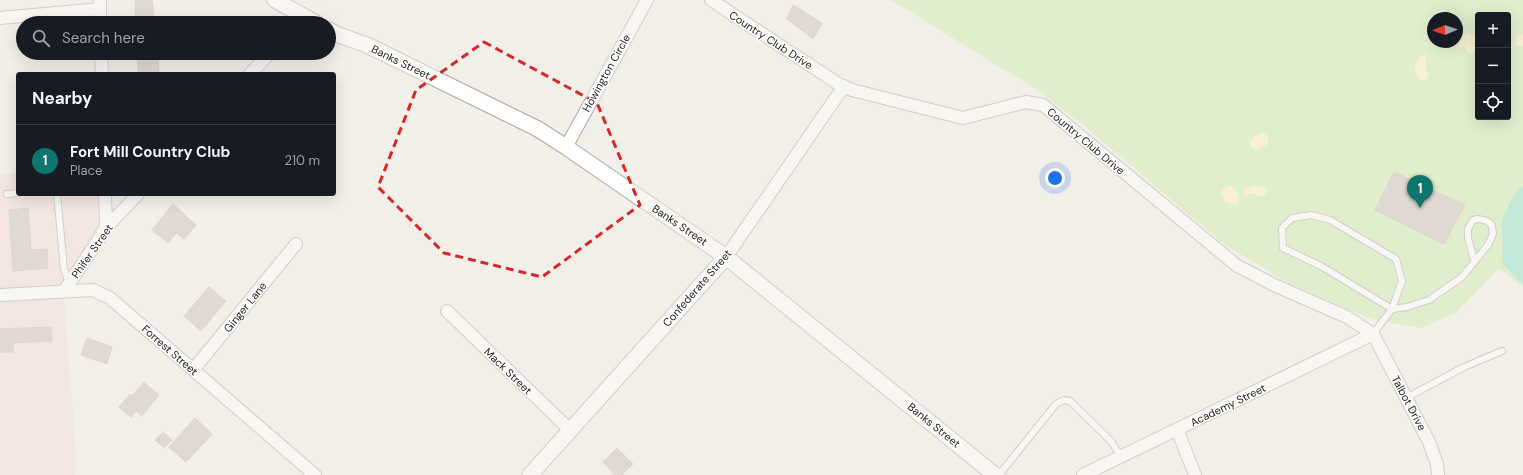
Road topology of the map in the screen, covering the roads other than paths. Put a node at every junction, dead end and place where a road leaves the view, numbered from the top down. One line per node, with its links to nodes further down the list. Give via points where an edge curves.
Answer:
1 (275, 0): 6 (street)
2 (646, 0): 14 (street, Howington Circle)
3 (710, 0): 13 (street, Country Club Drive)
4 (100, 5): 5 (street); 7 (street)
5 (100, 16)
6 (299, 16)
7 (0, 18)
8 (336, 34): 14 (street, Banks Street, via 367,45 538,129)
9 (101, 60): 11 (street)
10 (263, 60): 12 (street)
11 (102, 72)
12 (252, 72)
13 (844, 86): 22 (street, Confederate Street); 28 (street, Country Club Drive, via 963,118 1026,102 1044,105 1236,265 1274,285 1347,316)
14 (566, 146): 22 (street, Banks Street)
15 (16, 193): 16 (lane)
16 (7, 194)
17 (57, 196): 24 (lane)
18 (106, 196): 20 (street, via 106,225)
19 (136, 196): 20 (street, Phifer Street)
20 (103, 231): 24 (street, Phifer Street)
21 (296, 244): 30 (street, Ginger Lane)
22 (726, 256): 33 (street, Confederate Street); 37 (street, Banks Street)
23 (1474, 260): 23 (lane, via 1488,245 1492,234 1492,226 1484,220 1473,220 1468,228); 26 (lane, via 1462,277 1429,300)
24 (66, 287): 25 (street, Forrest Street); 30 (street, Forrest Street, via 93,290 110,298)
25 (0, 295)
26 (1392, 309): 26 (lane, via 1402,280 1396,259 1330,220 1311,214 1292,218 1282,228 1283,248 1321,266); 28 (lane)
27 (447, 311): 33 (street, Mack Street)
28 (1372, 334): 31 (street, Talbot Drive); 32 (street, Academy Street)
29 (1502, 351): 31 (lane, via 1464,367)
30 (193, 370): 35 (street, Forrest Street)
31 (1406, 398): 41 (street, Talbot Drive, via 1429,442)
32 (1177, 429): 34 (street, Academy Street); 40 (street)
33 (570, 430): 36 (street, Confederate Street)
34 (1121, 457): 38 (lane, via 1111,440 1070,401 1064,400 1056,404); 39 (street, Academy Street)
35 (315, 475)
36 (530, 475)
37 (994, 475)
38 (999, 475)
39 (1083, 475)
40 (1195, 475)
41 (1438, 475)

